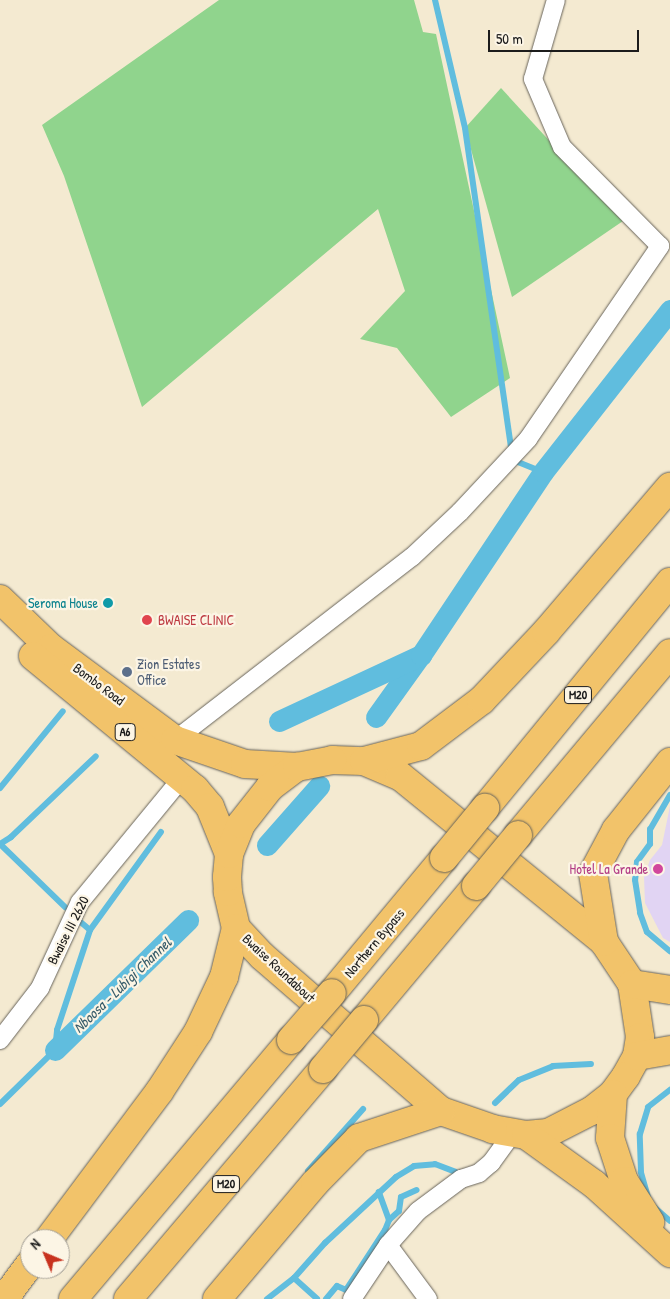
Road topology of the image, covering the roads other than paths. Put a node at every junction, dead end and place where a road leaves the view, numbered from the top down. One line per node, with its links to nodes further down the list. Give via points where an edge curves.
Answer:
1 (556, 0): 7 (street, via 533,79 562,147 660,246 528,439 460,512 412,557)
2 (670, 487): 8 (main road, via 546,632 482,700 421,746)
3 (670, 582): 28 (main road, Northern Bypass / M20, bridge, via 332,993)
4 (0, 599): 7 (main road, Bombo Road / A6, via 51,648)
5 (0, 624): 11 (main road, Bombo Road / A6, via 34,657)
6 (670, 653): 29 (main road, M20, bridge)
7 (174, 740): 10 (main road, Bombo Road / A6, via 245,764)
8 (364, 761): 10 (main road, Bwaise Roundabout, via 332,760); 14 (main road, Bwaise Roundabout, via 400,776)
9 (670, 762): 14 (main road, via 616,830 593,873)
10 (297, 767): 12 (main road, Bwaise Roundabout, via 270,788 254,806 241,824)
11 (182, 778): 12 (main road, Bombo Road / A6, via 210,807); 17 (street, Bwaise III 2620, via 80,902 40,988)
12 (229, 854): 13 (main road, Bwaise Roundabout, via 228,892)
13 (236, 928): 21 (main road, Bwaise Roundabout, via 262,956); 23 (main road, via 224,977 198,1032 159,1092)
14 (604, 942): 15 (main road, Bwaise Roundabout)
15 (632, 984): 16 (main road); 19 (main road, Bwaise Roundabout, via 639,1030)
16 (670, 990)
17 (2, 1031)
18 (670, 1050): 19 (main road)
19 (637, 1056): 20 (main road, Bwaise Roundabout)
20 (613, 1094): 22 (main road, Bwaise Roundabout, via 569,1124 548,1133); 25 (main road, via 610,1138 624,1181)
21 (441, 1111): 22 (main road, Bwaise Roundabout, via 493,1129); 30 (main road, via 359,1138 309,1190)
22 (520, 1134): 24 (street, via 479,1173 461,1179 418,1211); 25 (main road, via 594,1184)
23 (56, 1229)
24 (388, 1246): 31 (street); 32 (street)
25 (670, 1253)
26 (20, 1277): 27 (main road)
27 (4, 1299)
28 (73, 1299)
29 (128, 1299)
30 (216, 1299)
31 (352, 1299)
32 (428, 1299)

